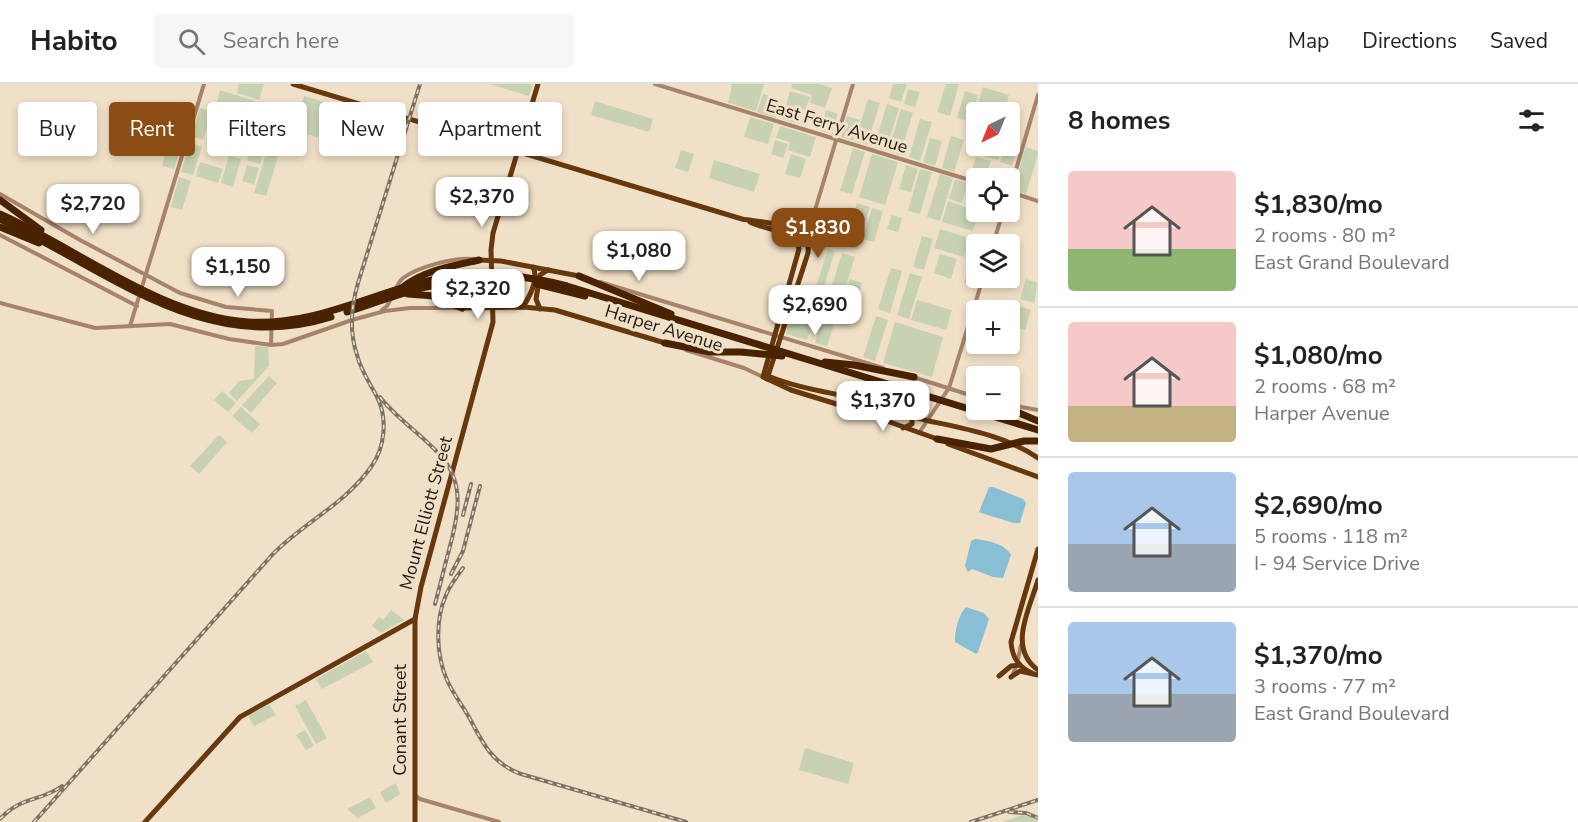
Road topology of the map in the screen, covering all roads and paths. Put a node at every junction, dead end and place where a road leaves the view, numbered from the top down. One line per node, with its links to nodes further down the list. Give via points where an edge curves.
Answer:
1 (204, 84): 35 (street)
2 (293, 84): 8 (main road)
3 (538, 84): 7 (main road, Mount Elliott Street)
4 (655, 84): 9 (street, East Ferry Avenue)
5 (853, 84): 9 (street)
6 (1038, 95): 12 (street)
7 (532, 102)
8 (418, 122)
9 (836, 140): 13 (street, East Ferry Avenue); 21 (street)
10 (516, 156): 30 (main road, Mount Elliott Street, via 494,226)
11 (531, 156): 20 (main road)
12 (1017, 168)
13 (966, 179)
14 (0, 194): 35 (street)
15 (1020, 195): 17 (street)
16 (0, 200): 27 (highway)
17 (1038, 201)
18 (0, 214): 27 (highway)
19 (0, 219): 27 (highway)
20 (748, 220): 23 (main road); 25 (main road)
21 (812, 220): 26 (street); 28 (street)
22 (0, 227): 27 (highway)
23 (790, 228): 25 (main road); 26 (main road)
24 (0, 235): 43 (street)
25 (787, 235): 32 (main road, via 799,246)
26 (802, 235): 28 (main road); 32 (main road, via 802,251)
27 (54, 244): 37 (highway, via 168,302 232,320 308,318 346,308); 39 (highway, via 168,307 231,325 263,328 304,324)
28 (808, 246): 52 (main road)
29 (479, 260): 30 (main road); 37 (highway)
30 (490, 261): 31 (main road, Harper Avenue); 46 (main road, Mount Elliott Street)
31 (533, 267): 33 (main road, Harper Avenue); 34 (main road)
32 (794, 268): 52 (main road)
33 (550, 270): 34 (main road); 36 (main road, Harper Avenue)
34 (538, 274): 40 (main road)
35 (146, 275): 43 (street); 54 (street, via 202,301 272,312)
36 (579, 276): 51 (highway); 52 (street, Harper Avenue)
37 (400, 285): 42 (street); 51 (highway, via 452,277 528,278 567,286)
38 (980, 288): 59 (street)
39 (394, 295): 45 (highway, via 434,296); 55 (highway, via 469,280 525,282 585,296)
40 (534, 295): 44 (main road); 47 (main road)
41 (0, 303): 50 (street, Harper Avenue, via 92,328)
42 (389, 304): 48 (street); 49 (street, Harper Avenue)
43 (137, 306): 50 (street)
44 (523, 307): 46 (main road, Harper Avenue); 47 (main road, Harper Avenue)
45 (462, 308): 46 (main road, Harper Avenue); 48 (street, Harper Avenue)
46 (493, 308): 81 (main road, Mount Elliott Street, via 492,326)
47 (540, 309): 53 (main road, Harper Avenue, via 575,315)
48 (393, 310): 49 (street, Harper Avenue)
49 (376, 313): 54 (street, Harper Avenue)
50 (130, 326): 54 (street, Harper Avenue, via 177,325)
51 (718, 333): 56 (highway)
52 (778, 336): 57 (main road); 58 (street, Harper Avenue)
53 (666, 343): 55 (highway, via 710,352); 57 (street, Harper Avenue)
54 (271, 345)
55 (782, 356): 72 (highway)
56 (816, 362): 58 (highway); 72 (highway)
57 (766, 377): 61 (main road); 63 (main road, via 791,390)
58 (914, 377): 59 (street)
59 (949, 388): 60 (street); 69 (street)
60 (966, 394)
61 (850, 397): 62 (main road); 63 (main road)
62 (872, 404): 67 (main road); 68 (main road)
63 (846, 407): 67 (main road)
64 (1020, 408): 65 (street)
65 (1038, 410)
66 (1020, 412): 70 (highway)
67 (864, 413): 71 (main road)
68 (912, 416): 69 (main road); 71 (main road, via 912,424)
69 (928, 420): 73 (street); 76 (main road, via 1006,440)
70 (1038, 421)
71 (903, 428): 73 (main road)
72 (1036, 432)
73 (919, 433): 74 (main road)
74 (937, 440): 75 (highway, via 982,449); 77 (main road)
75 (1038, 441)
76 (1038, 458)
77 (1038, 477)
78 (1038, 549): 79 (main road)
79 (1030, 577): 80 (main road); 83 (main road, via 1013,633 1011,650)
80 (1038, 581): 82 (main road)
81 (415, 619): 87 (main road, Conant Street); 88 (main road, Mount Elliott Street, via 240,717)
82 (1021, 645): 83 (street); 84 (main road)
83 (1017, 664): 84 (main road); 85 (main road); 86 (street)
84 (1037, 672): 86 (main road, via 1020,671)
85 (999, 676)
86 (1011, 677)
87 (415, 795): 89 (main road, Conant Street); 90 (street, via 420,800)
88 (145, 822)
89 (415, 822)
90 (499, 822)

